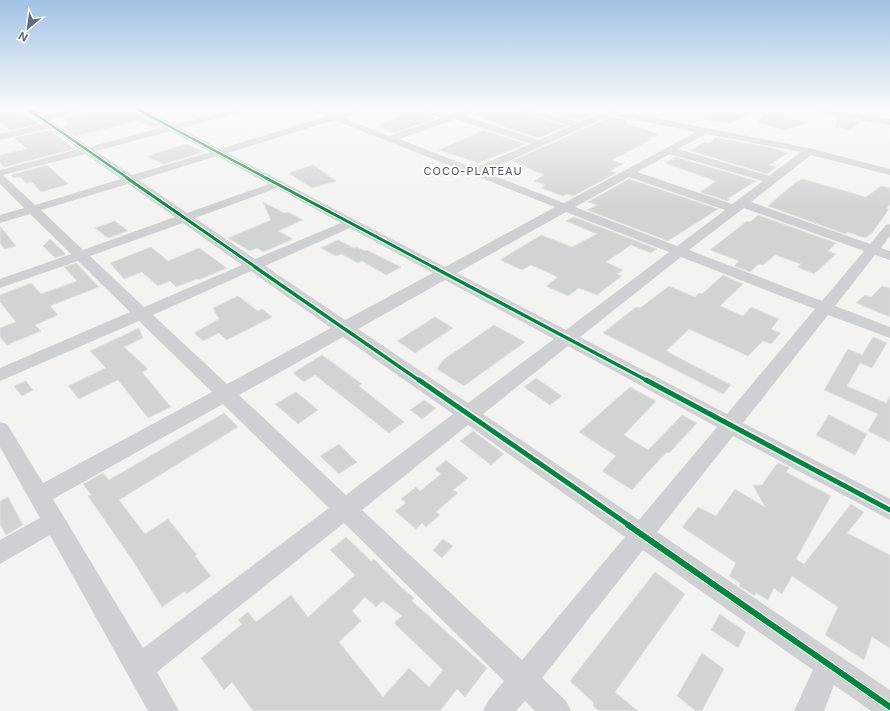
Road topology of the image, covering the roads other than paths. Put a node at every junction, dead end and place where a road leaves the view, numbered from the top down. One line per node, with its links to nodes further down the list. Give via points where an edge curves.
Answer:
1 (77, 142): 9 (street)
2 (118, 142): 9 (street)
3 (200, 142): 12 (street)
4 (251, 142): 12 (street)
5 (398, 142): 14 (street)
6 (683, 142): 10 (street)
7 (763, 142): 11 (street)
8 (538, 143): 14 (street)
9 (88, 150): 16 (street); 18 (street)
10 (669, 150): 15 (street); 19 (street)
11 (809, 151): 13 (street); 19 (street)
12 (219, 152): 18 (street); 20 (street)
13 (888, 168)
14 (474, 172): 22 (street)
15 (628, 173): 21 (street); 22 (street)
16 (0, 174)
17 (0, 178): 23 (street)
18 (130, 180): 23 (street); 24 (street)
19 (771, 180): 21 (street)
20 (279, 184): 24 (street); 26 (street)
21 (738, 206): 28 (street); 29 (street)
22 (565, 207): 28 (street); 32 (street)
23 (33, 209): 25 (street); 30 (street)
24 (185, 218): 30 (street); 31 (street)
25 (0, 219)
26 (351, 223): 31 (street); 32 (street)
27 (890, 228): 29 (street)
28 (679, 251): 34 (street); 38 (street)
29 (881, 253): 34 (street)
30 (81, 255): 33 (street); 35 (street)
31 (253, 265): 35 (street); 36 (street)
32 (445, 273): 36 (street); 38 (street)
33 (0, 284)
34 (825, 308): 37 (street); 42 (street)
35 (142, 314): 39 (street); 40 (street)
36 (344, 328): 40 (street); 41 (street)
37 (890, 333)
38 (567, 338): 41 (street); 42 (street)
39 (0, 375)
40 (225, 394): 44 (street); 45 (street)
41 (468, 414): 45 (street); 48 (street)
42 (730, 425): 46 (street); 48 (street)
43 (0, 429): 44 (street)
44 (39, 496): 47 (street)
45 (345, 509): 51 (street); 52 (street)
46 (890, 510)
47 (54, 521): 49 (street); 51 (street)
48 (641, 535): 50 (street); 52 (street)
49 (0, 553)
50 (829, 665): 53 (street); 57 (street)
51 (139, 668): 54 (street)
52 (523, 680): 55 (street); 56 (street)
53 (890, 707)
54 (164, 711)
55 (498, 711)
56 (556, 711)
57 (810, 711)

